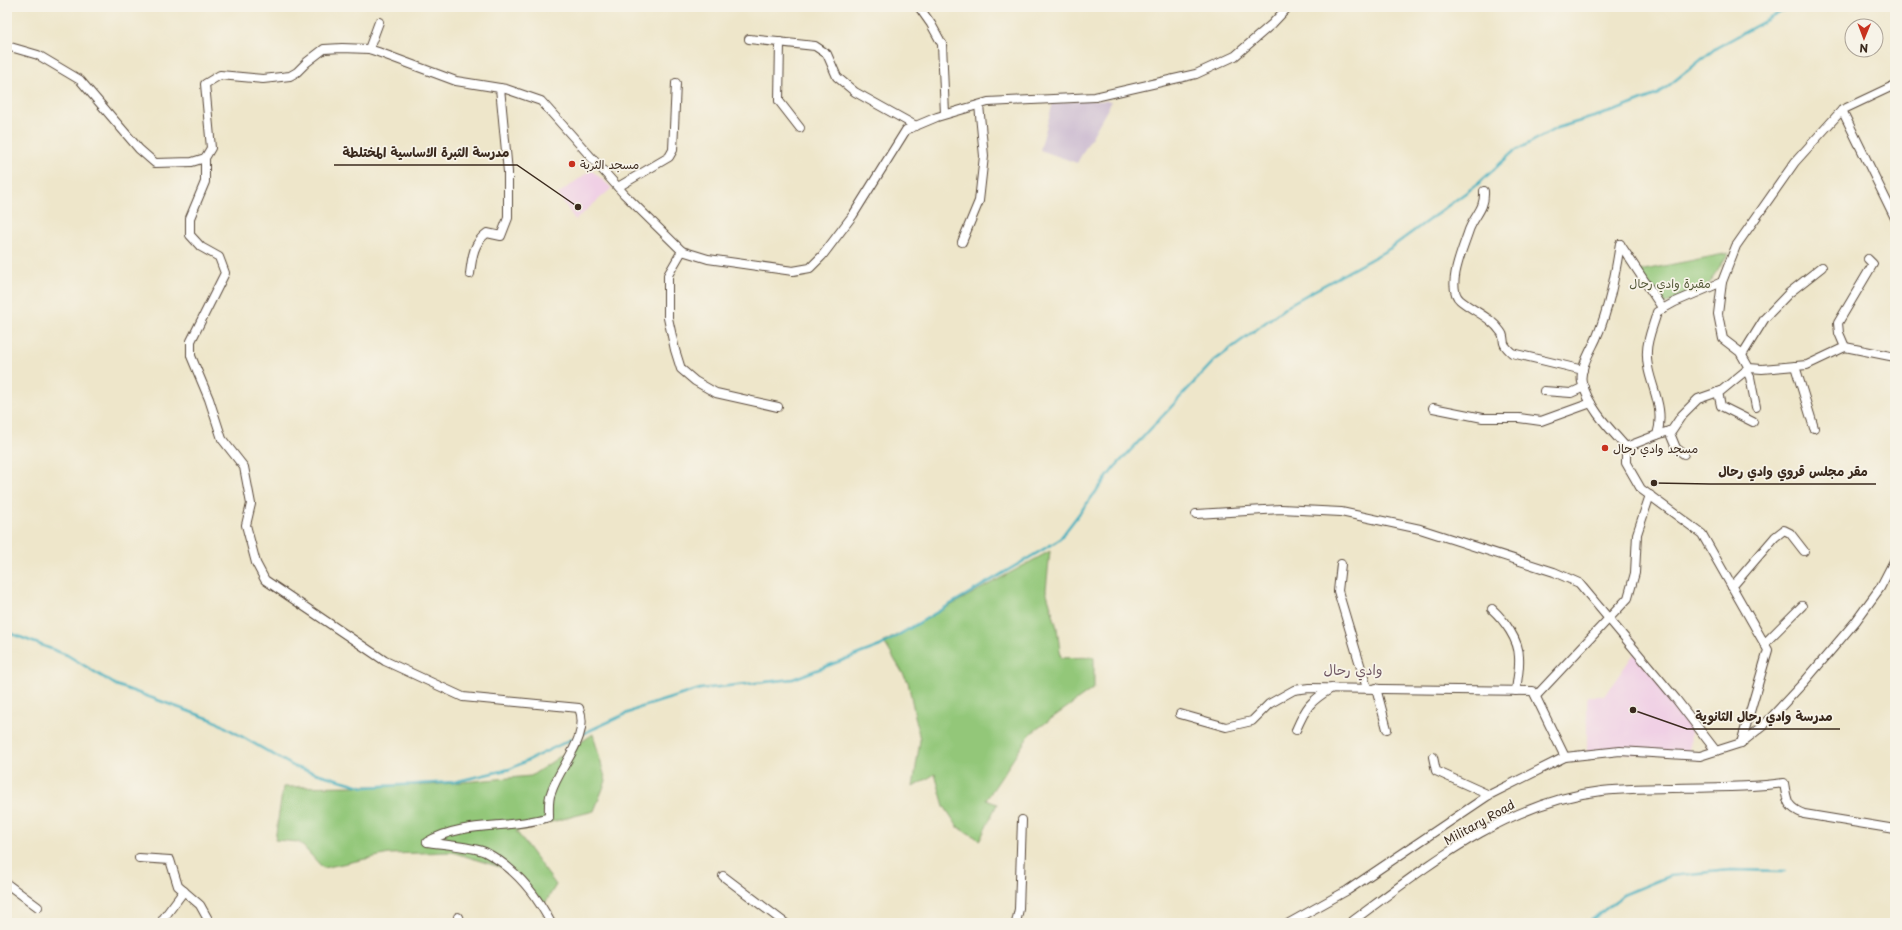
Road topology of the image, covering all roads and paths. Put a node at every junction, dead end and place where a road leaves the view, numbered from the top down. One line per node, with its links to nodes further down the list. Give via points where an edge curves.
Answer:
1 (919, 7): 13 (street, via 942,44)
2 (1288, 7): 11 (street, via 1235,56 1196,74 1095,97 988,102)
3 (379, 22): 7 (street)
4 (749, 39): 5 (street)
5 (780, 42): 14 (street, via 815,46 827,54 837,77 855,92); 15 (street, via 779,101)
6 (7, 46): 16 (street, via 38,55 80,80 139,149 155,163 192,162)
7 (369, 50): 10 (street, via 456,81); 16 (street, via 324,49 290,76 263,79 220,75 205,84 211,148)
8 (676, 83): 17 (street, via 673,150 669,157)
9 (1895, 85): 12 (street)
10 (500, 88): 17 (street, via 541,101); 24 (street, via 508,172 508,218 501,236 487,233 480,238 472,256)
11 (978, 105): 13 (street); 20 (street, via 984,156 980,193)
12 (1842, 110): 19 (street); 25 (street, via 1795,162 1736,246)
13 (945, 114): 14 (street)
14 (916, 126): 21 (street, via 906,130 853,215 810,268 793,271 708,259)
15 (800, 128)
16 (205, 158): 78 (street, via 205,182 190,218 190,236 201,247 219,257 225,273 192,341 191,356 222,439 244,467 250,504 246,525 256,563 265,580 385,661 464,697 579,708 583,718 580,735 550,794 549,817 535,822 474,827 439,834 427,842 484,851 517,874 542,906)
17 (618, 187): 21 (street)
18 (1484, 191): 32 (street, via 1484,201 1470,227 1453,283 1459,299 1484,315 1502,332 1504,345 1512,353)
19 (1895, 218)
20 (962, 242)
21 (682, 251): 37 (street, via 668,275 668,318 681,368 695,381 716,393)
22 (1868, 259): 27 (street, via 1873,264 1838,323)
23 (1822, 267): 28 (street, via 1789,293 1765,318)
24 (470, 274)
25 (1722, 282): 26 (street); 28 (street, via 1718,314 1723,339)
26 (1663, 309): 32 (street, via 1620,244 1602,325); 43 (street, via 1657,312 1647,351 1661,424)
27 (1845, 347): 29 (street); 30 (street, via 1807,365)
28 (1742, 355): 31 (street)
29 (1895, 357)
30 (1795, 366): 31 (street); 41 (street)
31 (1747, 369): 35 (street); 38 (street)
32 (1583, 370): 33 (street, via 1581,380)
33 (1584, 388): 34 (street, via 1571,393); 36 (street)
34 (1544, 391)
35 (1718, 392): 40 (street, via 1721,406); 42 (street, via 1698,399)
36 (1591, 403): 39 (street, via 1541,421 1483,418); 44 (street, via 1594,410)
37 (778, 407)
38 (1756, 407)
39 (1433, 408)
40 (1753, 422)
41 (1814, 428)
42 (1669, 431): 43 (street); 45 (street, via 1676,448)
43 (1657, 435): 44 (street)
44 (1626, 447): 46 (street, via 1626,463 1640,488)
45 (1684, 454)
46 (1650, 495): 51 (street, via 1702,534); 54 (street, via 1637,534 1635,573 1628,598)
47 (1196, 514): 54 (street, via 1280,509 1341,512 1420,529 1554,572 1579,583)
48 (1804, 551): 51 (street, via 1790,533 1784,530)
49 (1895, 559): 64 (street, via 1880,588 1856,621 1765,724)
50 (1341, 564): 57 (street, via 1338,591)
51 (1732, 587): 55 (street)
52 (1802, 606): 55 (street)
53 (1492, 609): 59 (street, via 1511,631 1520,655)
54 (1608, 618): 60 (street); 65 (street)
55 (1764, 644): 64 (street, via 1768,650)
56 (1333, 688): 57 (street); 61 (street, via 1294,690 1269,704 1252,721 1226,727); 63 (street, via 1305,709)
57 (1367, 688): 58 (street)
58 (1376, 688): 59 (street); 62 (street)
59 (1516, 691): 60 (street, via 1533,691)
60 (1536, 696): 67 (street)
61 (1180, 714)
62 (1387, 729)
63 (1296, 730)
64 (1742, 742): 65 (street)
65 (1716, 751): 67 (street, via 1700,756 1620,751)
66 (1433, 757): 68 (street, via 1436,771)
67 (1565, 757): 68 (street)
68 (1489, 795): 81 (street, via 1348,890)
69 (1022, 820): 80 (street, via 1019,909)
70 (1895, 829): 82 (street, Military Road, via 1804,814 1794,810 1787,800 1784,783 1602,792 1546,804 1513,815 1453,849)
71 (139, 858): 74 (street, via 170,860 178,886)
72 (723, 876): 79 (street)
73 (7, 884): 75 (street)
74 (184, 891): 76 (street, via 163,919); 77 (street, via 200,905)
75 (38, 907)
76 (164, 923)
77 (210, 923)
78 (551, 923)
79 (785, 923)
80 (1016, 923)
81 (1289, 923)
82 (1350, 923)

